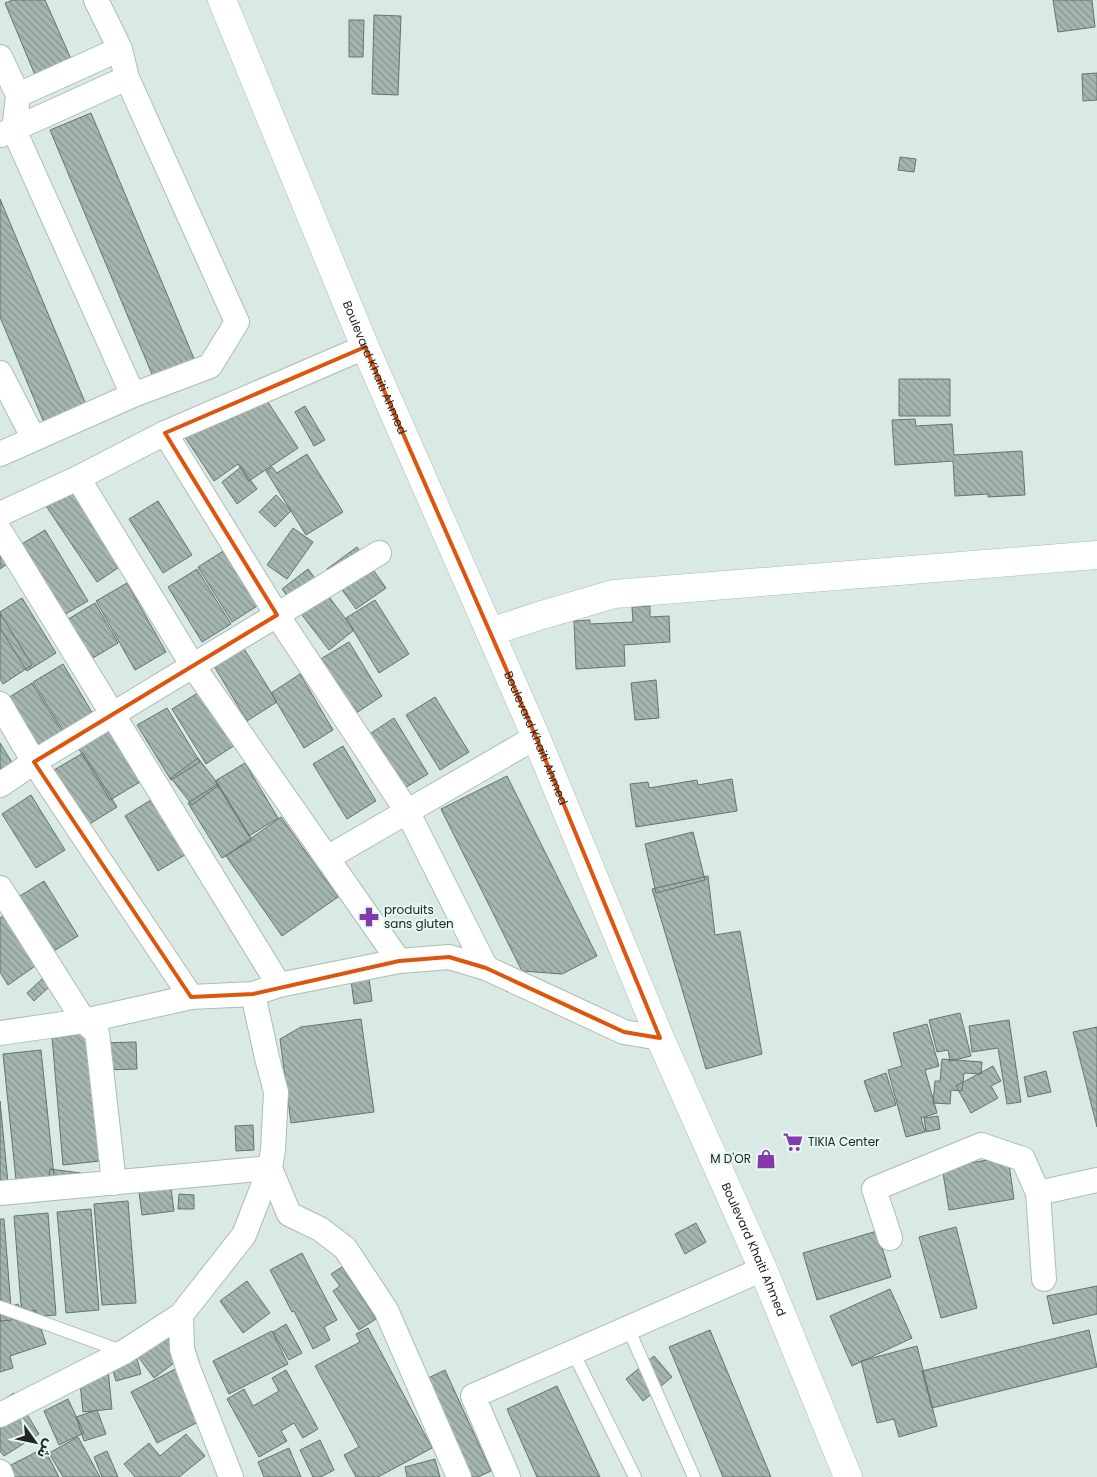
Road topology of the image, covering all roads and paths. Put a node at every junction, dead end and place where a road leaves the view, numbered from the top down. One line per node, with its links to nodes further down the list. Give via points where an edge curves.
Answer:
1 (96, 0): 3 (street)
2 (222, 0): 8 (main road, Boulevard Khaiti Ahmed)
3 (120, 50): 5 (street); 6 (street)
4 (0, 57): 6 (street)
5 (127, 78): 7 (street); 10 (street, via 237,322 210,366)
6 (18, 95): 7 (street)
7 (7, 133): 10 (street)
8 (365, 347): 11 (street); 20 (main road, Boulevard Khaiti Ahmed)
9 (0, 373): 12 (street)
10 (133, 395): 12 (street)
11 (165, 433): 14 (street); 19 (street)
12 (34, 439): 13 (street)
13 (0, 454)
14 (78, 478): 15 (street); 21 (street)
15 (0, 514)
16 (0, 531): 23 (street)
17 (379, 553): 19 (street)
18 (1097, 555): 20 (main road, via 614,594)
19 (277, 615): 21 (street); 27 (street)
20 (490, 632): 24 (main road, Boulevard Khaiti Ahmed)
21 (193, 666): 23 (street); 28 (street)
22 (0, 704): 25 (street)
23 (113, 715): 25 (street); 32 (street)
24 (536, 736): 27 (street); 37 (main road, Boulevard Khaiti Ahmed)
25 (34, 762): 26 (street); 34 (street)
26 (0, 785)
27 (407, 811): 28 (street); 31 (street)
28 (327, 858): 30 (street)
29 (0, 888): 35 (street)
30 (399, 960): 31 (street, via 449,956); 32 (street)
31 (486, 968): 37 (street, via 624,1032)
32 (279, 985): 33 (street)
33 (253, 994): 34 (street); 38 (street, via 276,1092)
34 (191, 997): 35 (street)
35 (84, 1021): 36 (street); 40 (street, via 97,1033)
36 (0, 1033)
37 (660, 1038): 44 (main road, Boulevard Khaiti Ahmed)
38 (270, 1168): 40 (street); 47 (street, via 244,1235); 55 (street, via 289,1214 320,1229 345,1248 386,1310)
39 (1097, 1180): 42 (street)
40 (114, 1183): 41 (street)
41 (0, 1193)
42 (1038, 1193): 43 (street, via 1023,1159 981,1145 874,1189); 45 (street)
43 (890, 1238)
44 (762, 1269): 48 (street); 59 (main road, Boulevard Khaiti Ahmed)
45 (1044, 1279)
46 (0, 1307): 49 (lane)
47 (181, 1315): 49 (street); 54 (street, via 182,1349)
48 (628, 1328): 50 (street); 58 (lane)
49 (124, 1352): 51 (street)
50 (572, 1352): 56 (street, via 473,1396); 57 (lane)
51 (0, 1415)
52 (0, 1472): 53 (street)
53 (2, 1477)
54 (231, 1477)
55 (459, 1477)
56 (508, 1477)
57 (635, 1477)
58 (694, 1477)
59 (848, 1477)

